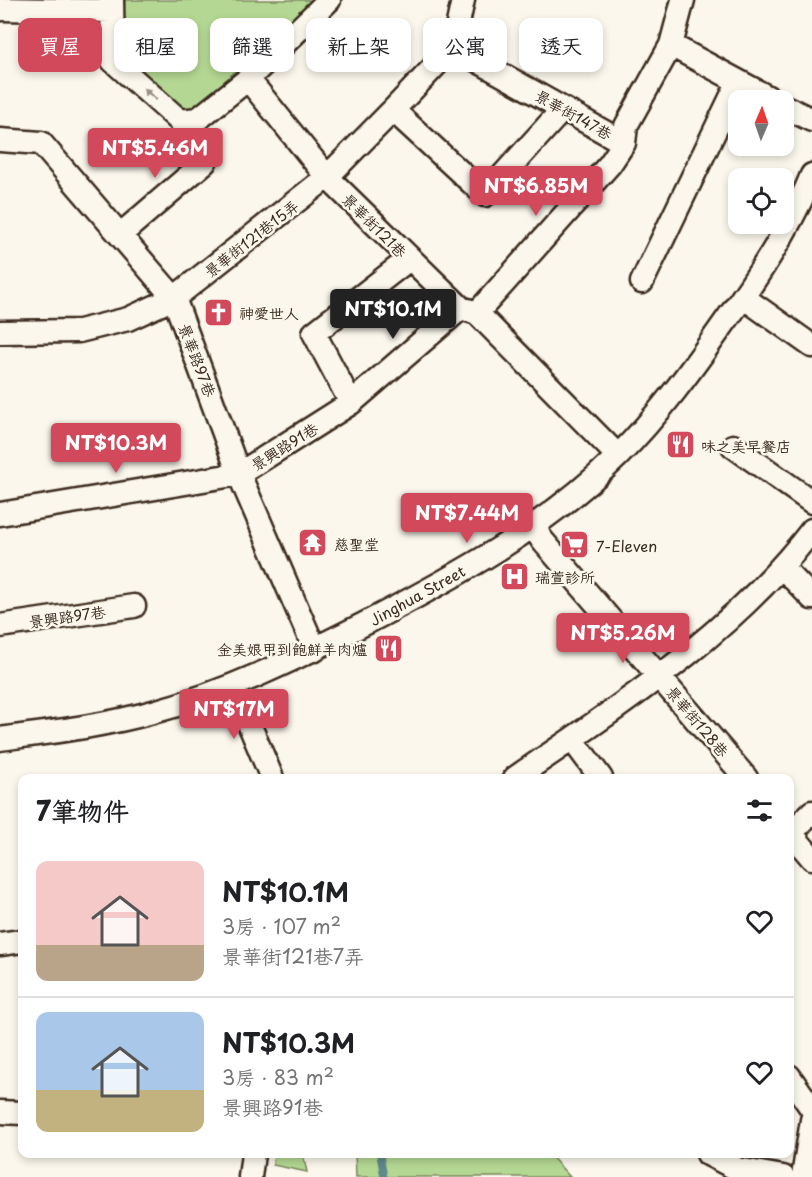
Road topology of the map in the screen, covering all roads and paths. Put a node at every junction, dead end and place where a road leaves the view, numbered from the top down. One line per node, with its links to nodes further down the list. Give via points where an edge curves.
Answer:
1 (328, 0): 10 (street)
2 (463, 0): 6 (street)
3 (683, 0): 7 (street, 景華街147巷)
4 (111, 5): 5 (street); 17 (street, one-way to 4, via 113,62)
5 (0, 9)
6 (459, 18)
7 (671, 45): 11 (street); 19 (street, 景華街147巷, via 626,126)
8 (429, 72): 14 (street, 景華街121巷15弄)
9 (497, 72): 13 (street, 景華街147巷)
10 (248, 80): 17 (street, via 198,119); 21 (street, 景華街121巷)
11 (738, 83): 12 (street); 24 (street)
12 (752, 90)
13 (563, 109): 14 (street, via 485,195); 19 (street, 景華街147巷)
14 (393, 110): 21 (street, 景華街121巷15弄)
15 (794, 111): 16 (street)
16 (812, 120)
17 (180, 121): 22 (street, via 205,162)
18 (0, 140): 22 (street, 景華路97巷, via 41,142)
19 (624, 142): 27 (street, 景興路91巷, via 610,164)
20 (812, 175): 25 (street, Jinghua Street, via 788,225)
21 (327, 177): 23 (street, 景華街121巷); 26 (street, 景華街121巷15弄)
22 (120, 235): 26 (street, 景華路97巷)
23 (409, 259): 27 (street, 景華街121巷); 30 (street, via 314,333)
24 (642, 282)
25 (743, 297): 29 (street); 32 (street, Jinghua Street, via 671,399)
26 (174, 298): 28 (street, 景華街121巷15弄, via 128,319 79,331); 33 (street, 景華路97巷)
27 (469, 311): 30 (street, 景興路91巷); 32 (street, 景華街121巷)
28 (0, 332)
29 (812, 346)
30 (351, 403): 33 (street, 景興路91巷)
31 (733, 446): 34 (street)
32 (618, 456): 36 (street, Jinghua Street)
33 (239, 474): 35 (street, 景興路91巷); 42 (street, 景華路97巷)
34 (812, 502)
35 (0, 514)
36 (534, 527): 42 (street, Jinghua Street, via 431,589); 43 (street, 景華街128巷)
37 (812, 530): 38 (street)
38 (783, 568): 39 (street); 43 (street)
39 (812, 598)
40 (134, 606): 41 (street, 景興路97巷)
41 (0, 626)
42 (315, 650): 44 (street, Jinghua Street)
43 (661, 677): 46 (street); 50 (street, 景華街128巷)
44 (233, 686): 45 (street, Jinghua Street, via 153,712); 47 (street)
45 (0, 739)
46 (572, 739): 48 (street); 49 (street)
47 (270, 774)
48 (521, 774)
49 (598, 774)
50 (743, 774)
51 (812, 812): 52 (street)
52 (794, 829)
53 (794, 838): 54 (street)
54 (812, 858)
55 (18, 942): 56 (street)
56 (0, 944)
57 (794, 1083): 58 (street)
58 (812, 1109)
59 (0, 1112): 60 (street)
60 (18, 1113)
61 (812, 1120): 66 (street)
62 (252, 1158): 64 (street)
63 (716, 1158): 65 (street, via 737,1169)
64 (250, 1177)
65 (783, 1177)
66 (803, 1177)

